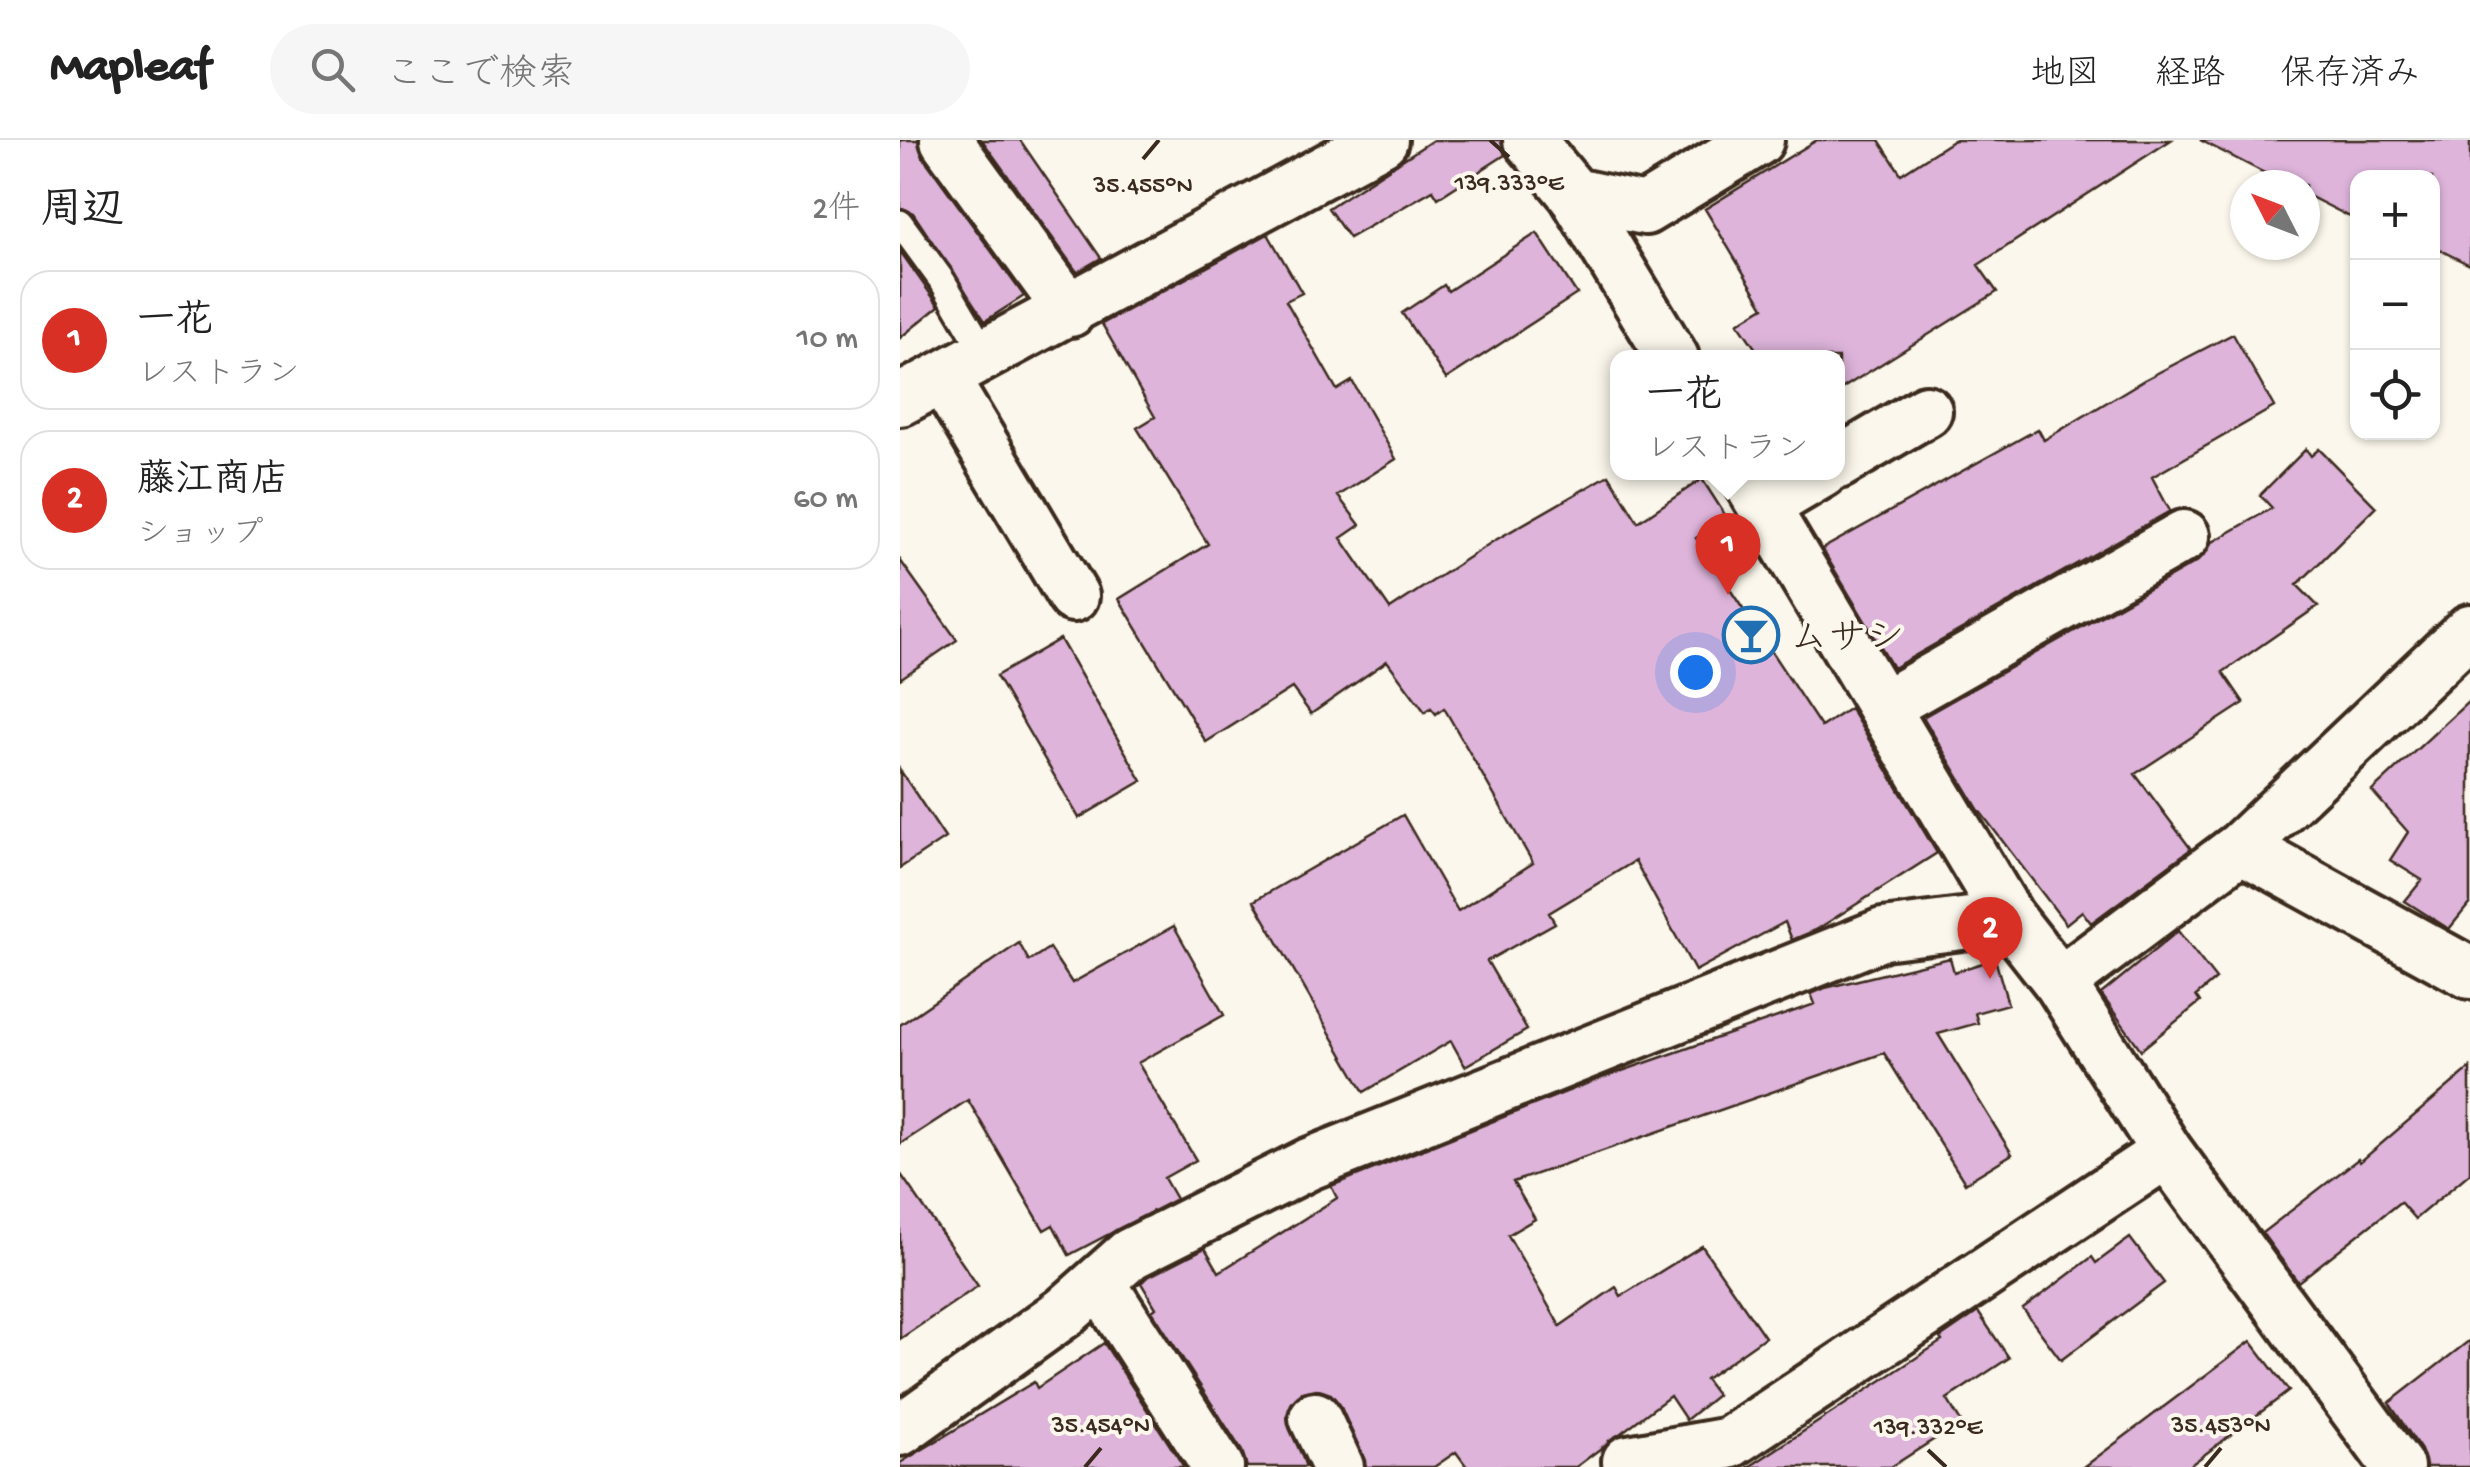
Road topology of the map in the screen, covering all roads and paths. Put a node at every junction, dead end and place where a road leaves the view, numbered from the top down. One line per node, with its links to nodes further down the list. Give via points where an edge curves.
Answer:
1 (946, 140): 7 (street)
2 (1382, 140): 7 (street)
3 (1529, 140): 5 (street)
4 (1758, 140): 5 (street, via 1645,209)
5 (1574, 194): 8 (street)
6 (900, 223): 9 (lane, via 943,282)
7 (1070, 311): 9 (street)
8 (1668, 350)
9 (943, 378): 15 (street)
10 (1926, 412): 11 (street)
11 (1845, 459)
12 (1791, 480): 13 (street)
13 (1753, 490): 17 (street)
14 (2184, 536): 17 (street, via 2113,551)
15 (1046, 577)
16 (2470, 630): 18 (street)
17 (1883, 707): 19 (street)
18 (2240, 848): 20 (street); 21 (street)
19 (2009, 918): 21 (street); 23 (street, via 1883,934 1310,1164 1130,1254)
20 (2470, 972)
21 (2060, 983): 22 (street)
22 (2167, 1152): 26 (street, via 1729,1443); 29 (street)
23 (1100, 1283): 25 (street); 27 (street)
24 (1315, 1418): 28 (street)
25 (900, 1430)
26 (1624, 1456)
27 (1218, 1467)
28 (1338, 1467)
29 (2398, 1467)

